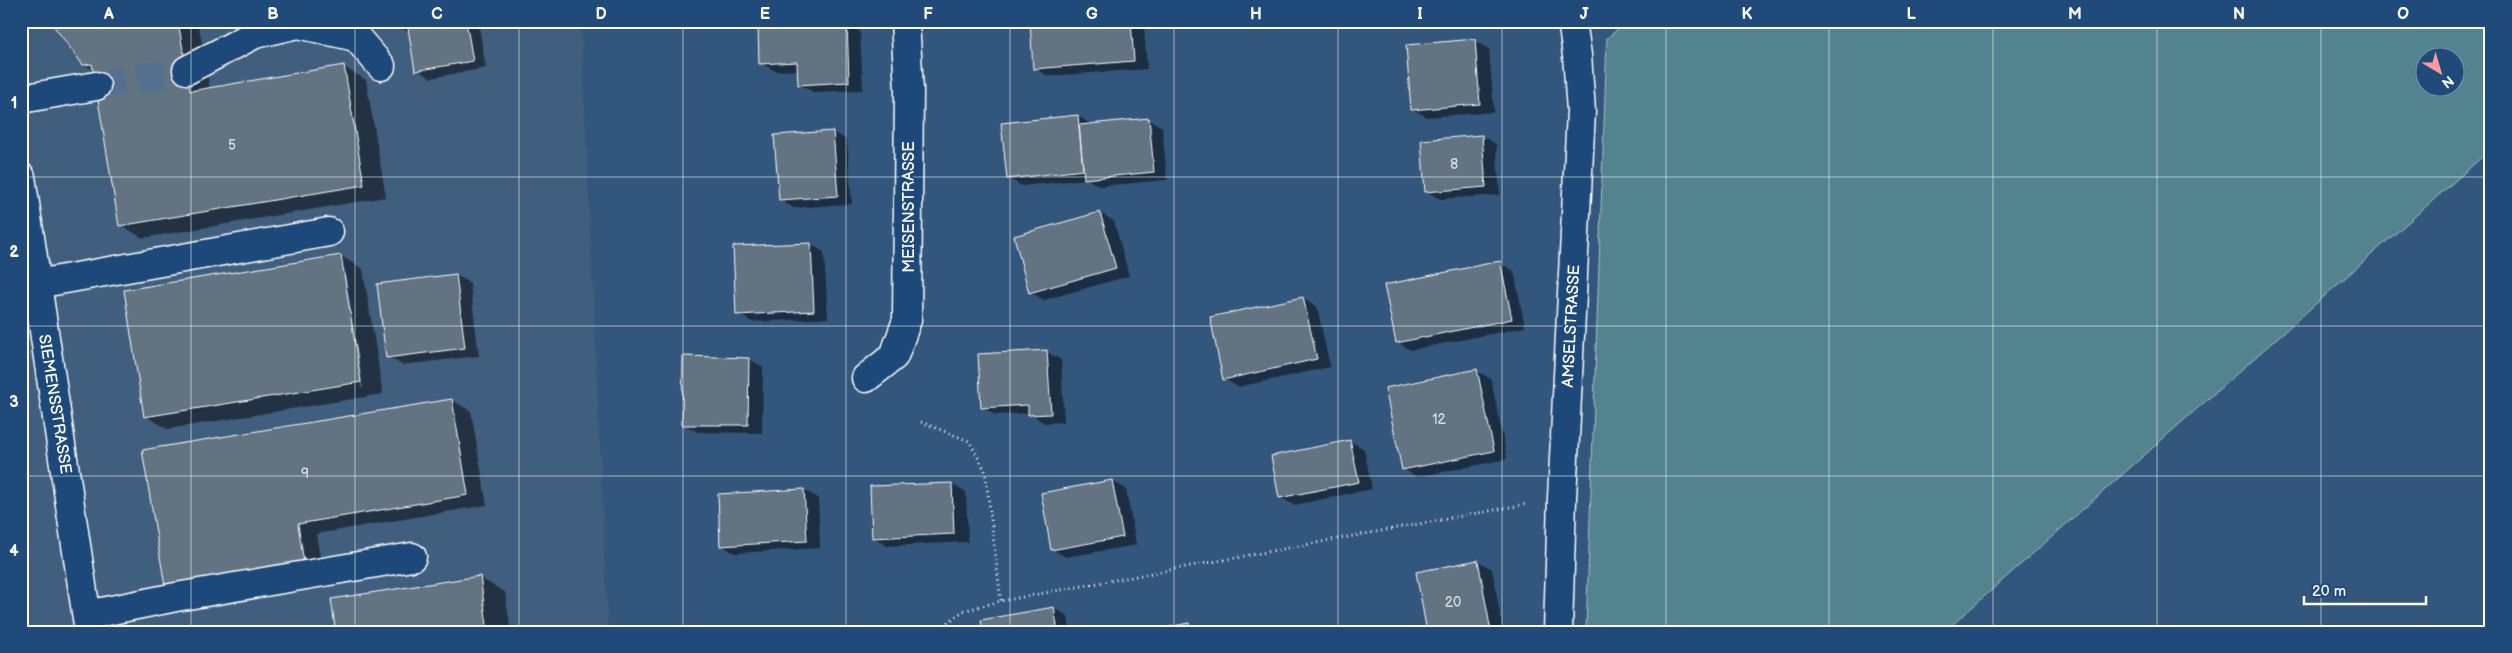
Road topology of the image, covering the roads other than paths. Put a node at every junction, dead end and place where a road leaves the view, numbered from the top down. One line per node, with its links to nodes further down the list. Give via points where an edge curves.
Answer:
1 (906, 21): 10 (street, MEISENSTRASSE, via 909,90 907,320 894,356)
2 (1572, 21): 13 (street, AMSELSTRASSE, via 1578,55 1581,111)
3 (381, 66): 4 (street, via 356,37 298,24 256,34)
4 (186, 70)
5 (96, 86): 6 (street)
6 (21, 99)
7 (21, 177): 9 (street, SIEMENSSTRASSE)
8 (329, 232): 9 (street)
9 (38, 284): 12 (street, SIEMENSSTRASSE)
10 (866, 378)
11 (412, 558): 12 (street, via 176,597)
12 (88, 623)
13 (1558, 632)

